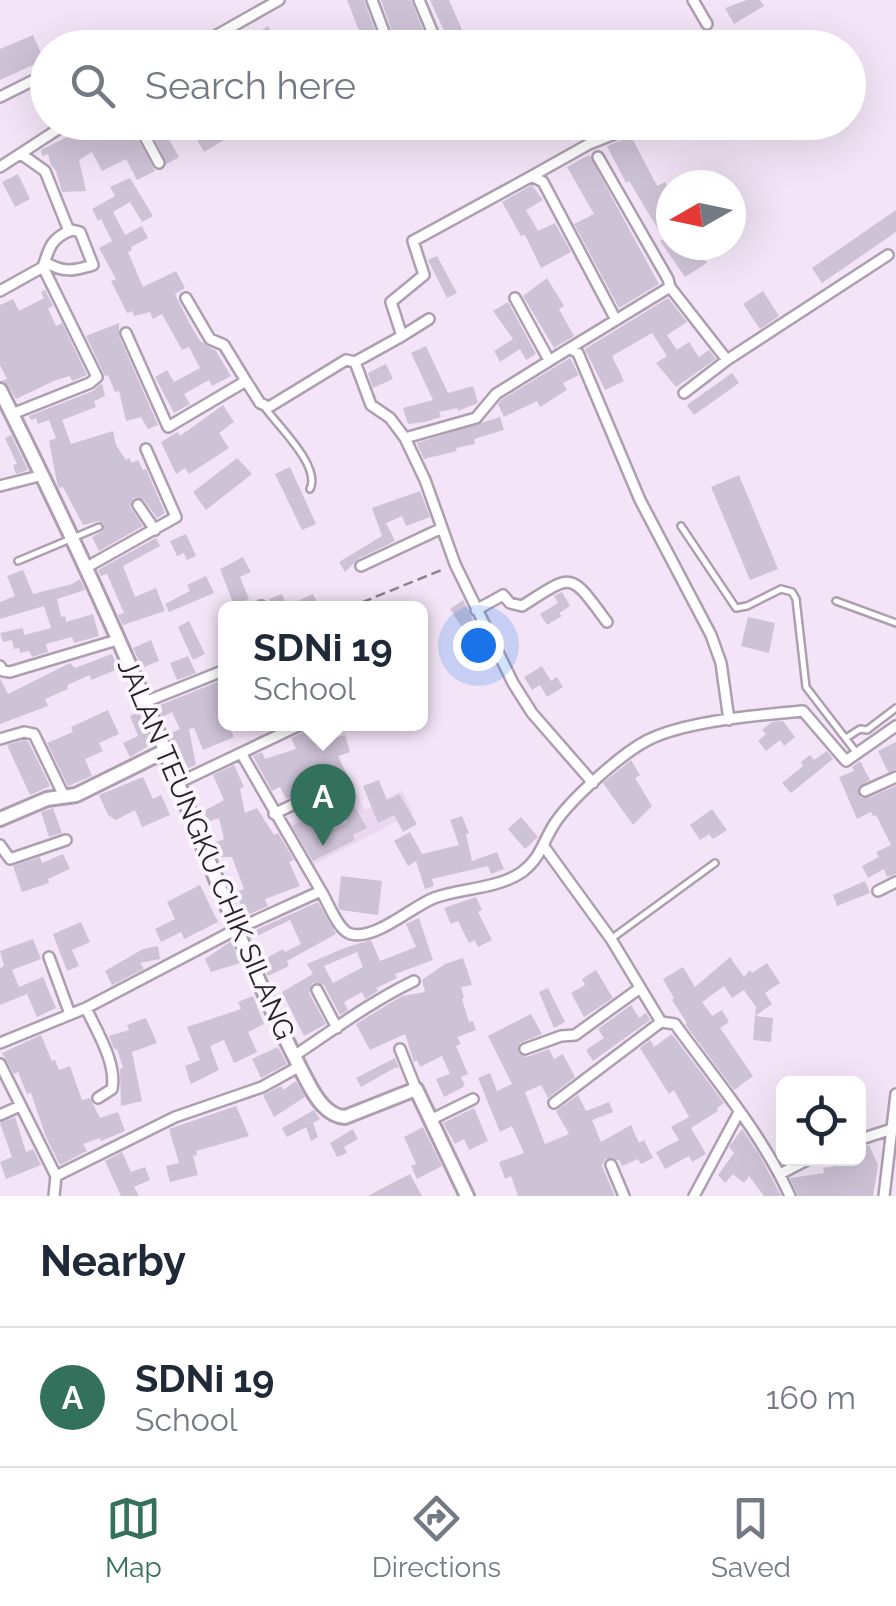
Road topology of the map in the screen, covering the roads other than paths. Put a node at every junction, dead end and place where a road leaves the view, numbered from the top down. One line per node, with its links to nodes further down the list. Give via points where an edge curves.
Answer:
1 (279, 0): 6 (street)
2 (372, 0): 7 (street)
3 (418, 0): 8 (street)
4 (693, 0): 5 (street)
5 (707, 24)
6 (226, 30)
7 (383, 30)
8 (431, 30)
9 (30, 82): 10 (street)
10 (0, 98)
11 (42, 140): 14 (street)
12 (146, 140): 16 (street)
13 (599, 140): 18 (street)
14 (21, 154): 17 (street); 19 (street, via 45,172)
15 (598, 157): 22 (street)
16 (158, 163)
17 (0, 167)
18 (532, 176): 27 (street, via 544,182); 29 (street, via 412,241 424,275 391,302)
19 (69, 231): 21 (street, via 47,248); 21 (street, via 80,232 93,266 72,272)
20 (888, 255): 32 (street)
21 (44, 265): 23 (street); 38 (street, via 96,377)
22 (670, 287): 27 (street); 32 (street)
23 (0, 291)
24 (186, 298): 34 (street)
25 (515, 298): 31 (street)
26 (429, 320): 29 (street)
27 (616, 320): 30 (street)
28 (126, 333): 34 (street, via 168,427)
29 (402, 336): 33 (street)
30 (570, 348): 31 (street); 62 (street, via 578,352 640,500 711,635)
31 (549, 360): 39 (street, via 496,394 476,418)
32 (728, 360): 36 (street)
33 (355, 362): 37 (street, via 346,360); 39 (street, via 371,404)
34 (246, 381): 37 (street)
35 (0, 390): 38 (street, JALAN TEUNGKU CHIK SILANG)
36 (684, 393)
37 (264, 406): 43 (lane, via 311,468)
38 (12, 414): 41 (street, JALAN TEUNGKU CHIK SILANG)
39 (405, 438): 47 (street)
40 (146, 449): 48 (street, via 176,512)
41 (43, 475): 42 (street); 49 (street, JALAN TEUNGKU CHIK SILANG)
42 (0, 486)
43 (310, 489)
44 (138, 506): 48 (street)
45 (681, 526): 65 (lane, via 736,608 781,589 792,592 806,687)
46 (99, 527): 49 (lane)
47 (440, 529): 51 (street); 54 (street)
48 (155, 530): 52 (street)
49 (74, 538): 50 (lane); 52 (street, JALAN TEUNGKU CHIK SILANG)
50 (18, 561)
51 (360, 566)
52 (87, 567): 57 (street, JALAN TEUNGKU CHIK SILANG)
53 (836, 600): 56 (lane)
54 (476, 610): 55 (street, via 503,594 522,606 572,581); 72 (street, via 532,713)
55 (606, 622)
56 (896, 623)
57 (117, 640): 58 (street, via 10,672); 60 (street, JALAN TEUNGKU CHIK SILANG)
58 (0, 666)
59 (218, 673): 60 (street)
60 (145, 702): 67 (street, JALAN TEUNGKU CHIK SILANG)
61 (896, 708): 65 (lane)
62 (728, 720): 69 (street, via 803,711 841,758); 72 (street, via 648,740)
63 (896, 726): 69 (street)
64 (288, 731): 68 (street)
65 (846, 738): 69 (lane)
66 (0, 740): 75 (street, via 34,734)
67 (164, 750): 71 (street, JALAN TEUNGKU CHIK SILANG); 75 (street)
68 (242, 753): 71 (street); 76 (street)
69 (858, 755)
70 (896, 777): 74 (street)
71 (178, 783): 85 (street, JALAN TEUNGKU CHIK SILANG)
72 (593, 784): 80 (street, via 556,820)
73 (329, 786): 76 (street)
74 (865, 791)
75 (64, 796): 77 (street)
76 (274, 814): 83 (street)
77 (0, 818)
78 (66, 840): 79 (street, via 10,860)
79 (0, 844)
80 (545, 848): 83 (street, via 519,875 432,899 380,929 356,934 342,928); 86 (street)
81 (715, 863): 86 (lane)
82 (896, 882): 84 (street)
83 (321, 891): 85 (street)
84 (878, 891)
85 (237, 929): 91 (street); 98 (street, JALAN TEUNGKU CHIK SILANG)
86 (610, 939): 89 (street)
87 (49, 956): 92 (street)
88 (414, 981): 94 (street)
89 (640, 988): 93 (street); 96 (street, via 576,1035)
90 (317, 990): 94 (street)
91 (86, 1008): 92 (street); 102 (street, via 114,1082)
92 (70, 1014): 95 (street)
93 (661, 1022): 104 (street); 106 (street, via 675,1024)
94 (337, 1028): 98 (street)
95 (0, 1043)
96 (525, 1049)
97 (400, 1050): 100 (street)
98 (297, 1061): 100 (street, JALAN TEUNGKU CHIK SILANG, via 336,1116); 114 (street, via 262,1088 175,1117)
99 (0, 1064): 105 (street)
100 (416, 1089): 108 (street)
101 (896, 1094): 109 (street)
102 (98, 1098)
103 (473, 1099): 108 (street)
104 (554, 1103)
105 (20, 1106): 107 (street); 114 (street)
106 (740, 1112): 113 (street); 118 (street)
107 (0, 1115)
108 (432, 1120): 116 (street)
109 (892, 1129): 110 (street); 120 (street)
110 (866, 1137)
111 (612, 1165): 117 (street)
112 (796, 1166): 113 (street)
113 (780, 1174): 119 (street)
114 (56, 1176): 115 (street)
115 (54, 1196)
116 (467, 1196)
117 (624, 1196)
118 (694, 1196)
119 (790, 1196)
120 (884, 1196)

